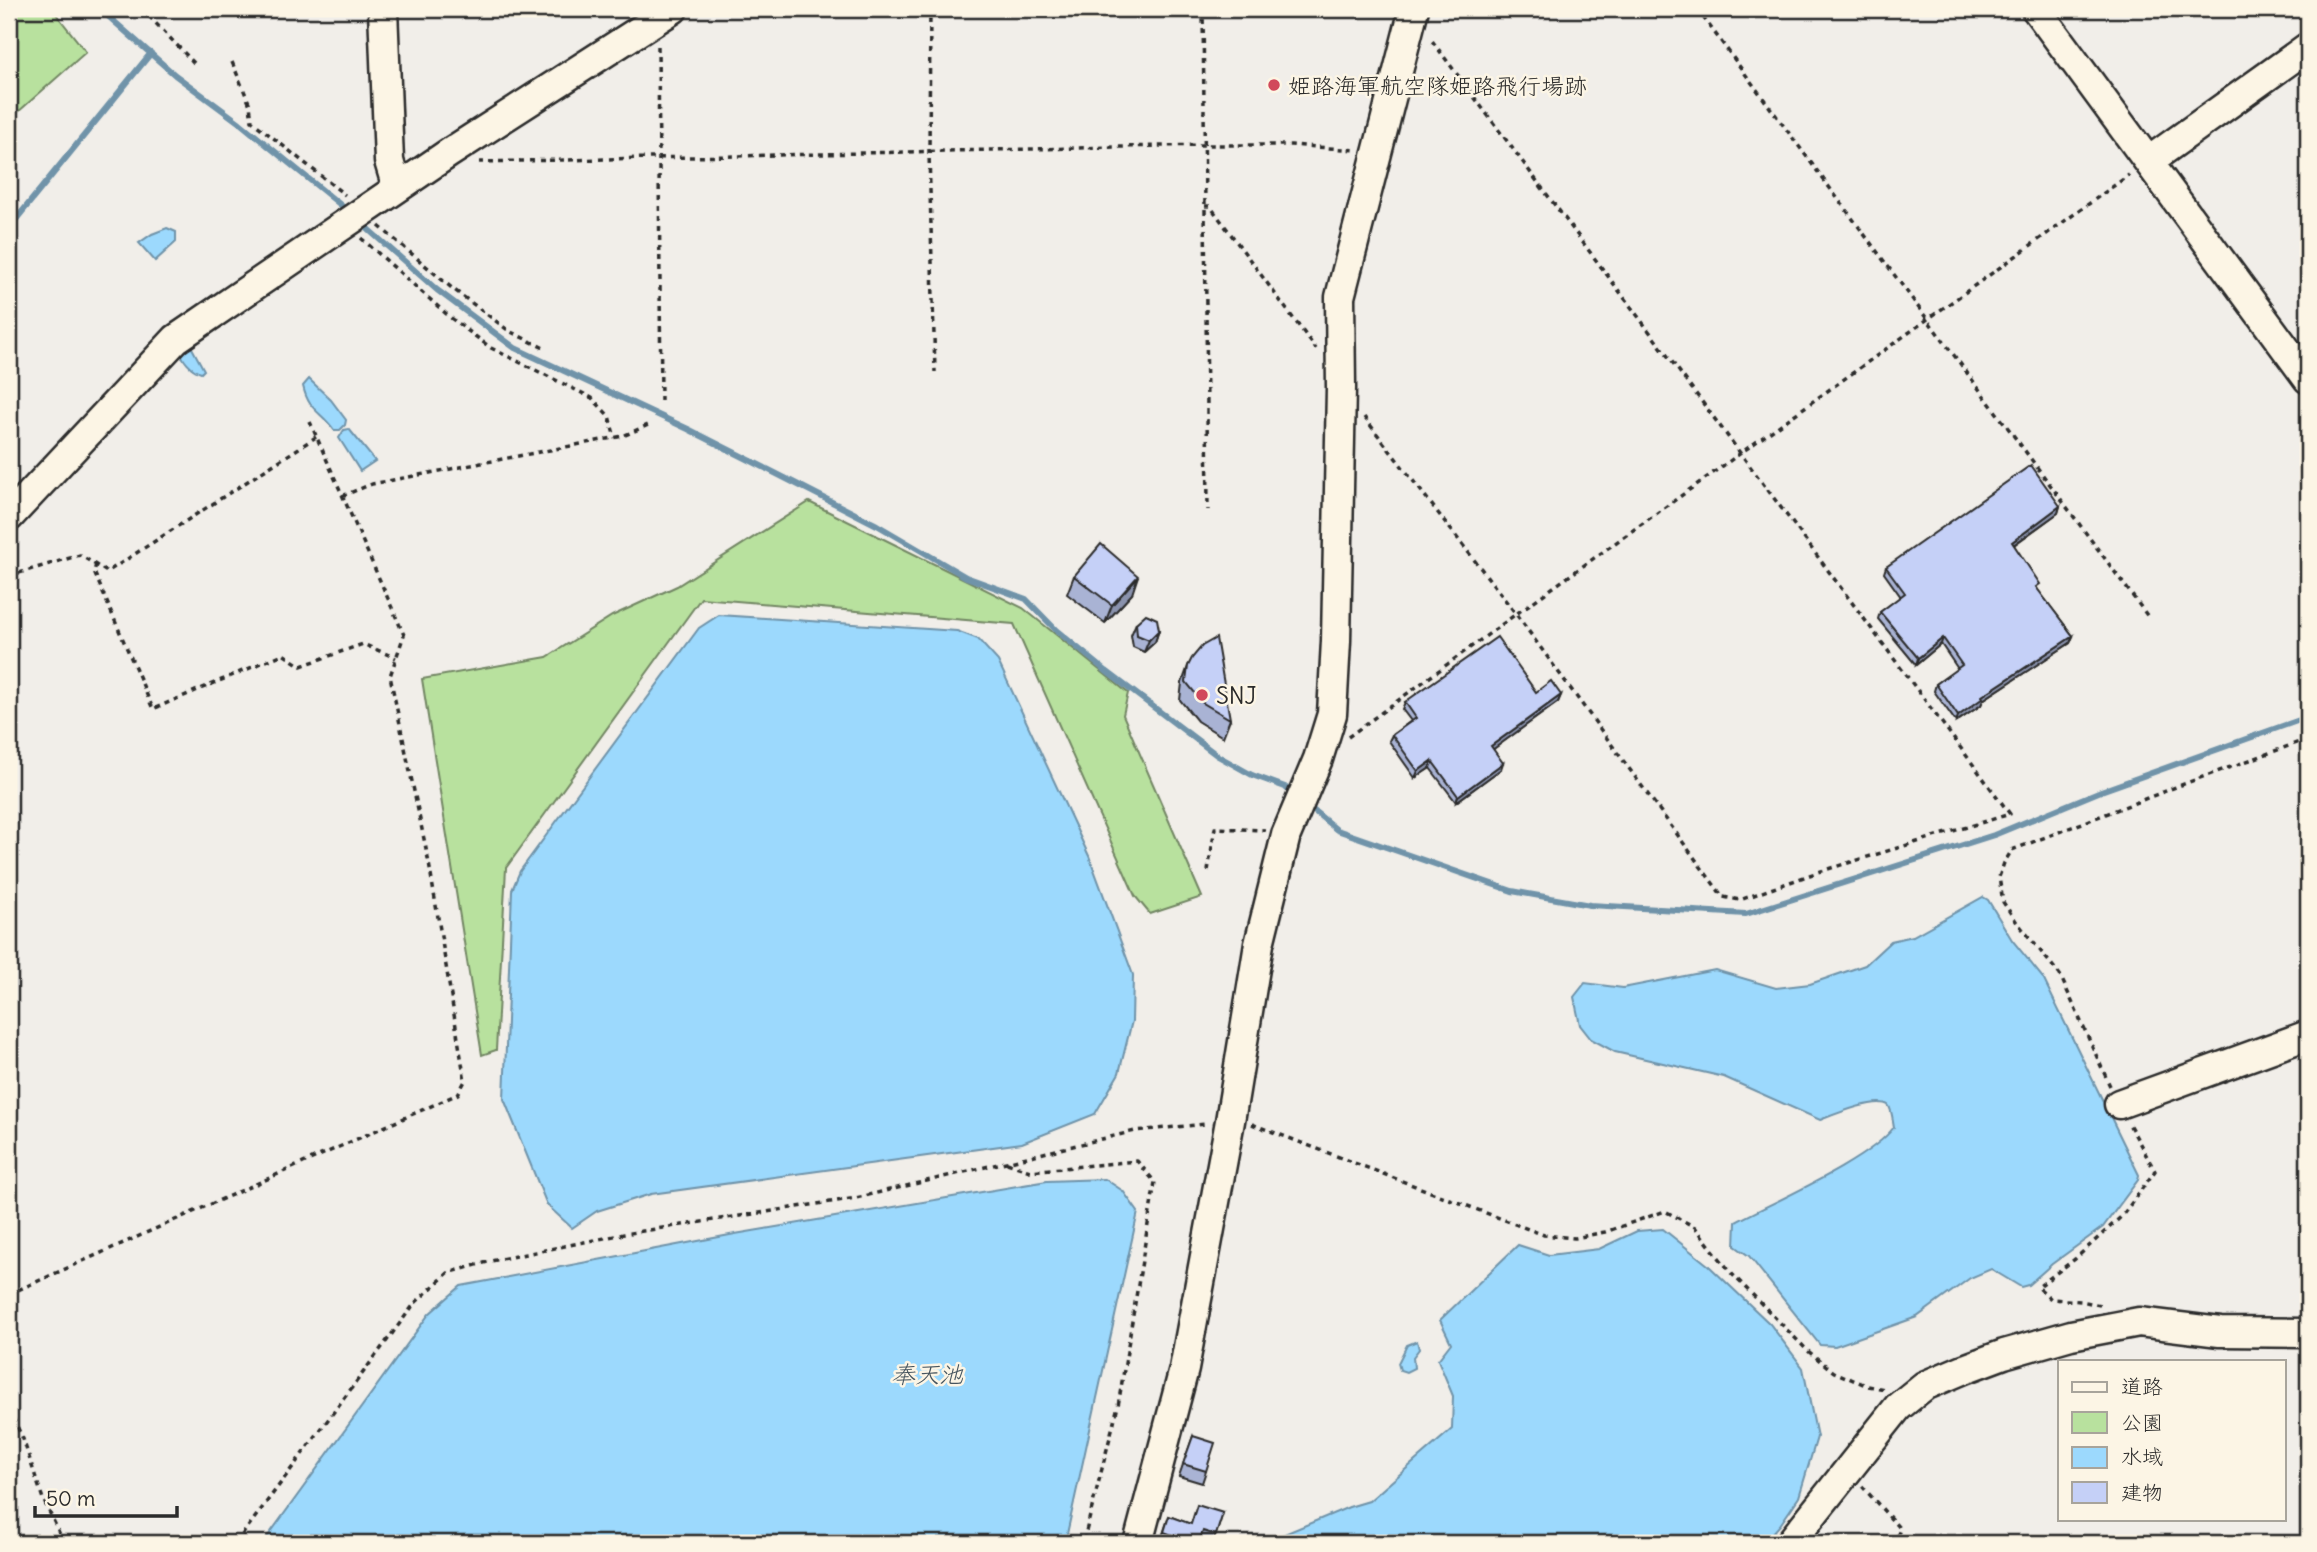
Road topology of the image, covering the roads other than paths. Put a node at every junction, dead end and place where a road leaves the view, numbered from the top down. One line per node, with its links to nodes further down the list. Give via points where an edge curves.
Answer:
1 (383, 9): 7 (street, via 389,161)
2 (2036, 9): 6 (street)
3 (666, 12): 7 (street)
4 (1414, 12): 13 (street, via 1340,297 1332,714 1286,835 1259,944 1184,1369)
5 (2308, 47): 6 (street)
6 (2148, 161): 8 (street)
7 (397, 188): 9 (street, via 176,339)
8 (2308, 379)
9 (9, 517)
10 (2308, 1035): 11 (street)
11 (2119, 1104)
12 (2308, 1333): 14 (street, via 2220,1332 2139,1322 2004,1354 1924,1386 1898,1407)
13 (1138, 1543)
14 (1790, 1543)

